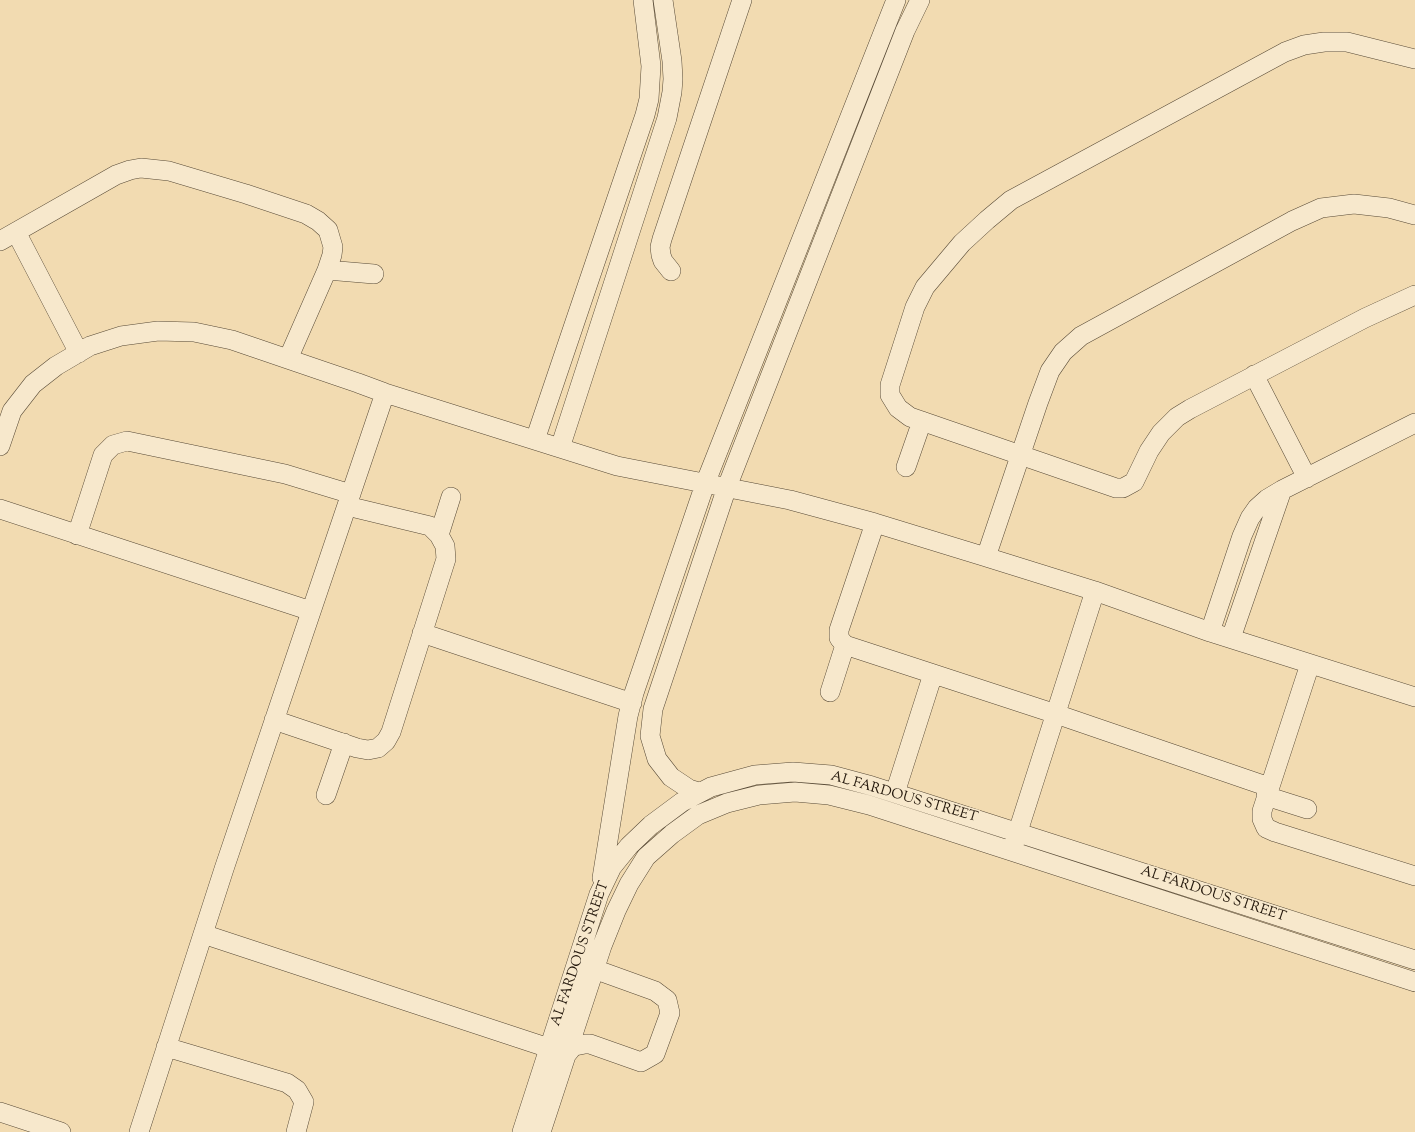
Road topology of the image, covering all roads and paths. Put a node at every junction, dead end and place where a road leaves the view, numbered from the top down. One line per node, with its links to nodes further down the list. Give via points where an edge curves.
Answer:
1 (643, 0): 19 (street, via 651,66 649,99)
2 (663, 0): 21 (street, via 673,79 667,118)
3 (742, 0): 10 (street, via 662,239 661,255)
4 (896, 0): 25 (street)
5 (920, 0): 26 (street, via 905,31)
6 (1415, 59): 17 (street, via 1347,42 1324,42 1285,52 1012,200 962,242 925,287 915,307 890,385 890,394 898,408 910,417)
7 (1415, 215): 22 (street, via 1389,208 1354,204 1321,208 1292,221 1081,336 1063,352 1050,371)
8 (8, 237): 9 (street, via 116,175 130,170 151,169 169,171 246,194 300,212 318,221 328,230 333,247); 13 (street)
9 (326, 270): 11 (street); 14 (street)
10 (670, 271)
11 (374, 274)
12 (1415, 295): 15 (street)
13 (79, 353): 14 (street, via 90,346 120,336 158,331 194,332 232,340); 20 (street, via 56,366 33,384 12,411)
14 (288, 359): 16 (street)
15 (1254, 376): 22 (street, via 1177,417 1161,433 1149,451 1134,482 1123,488 1116,488); 24 (street)
16 (385, 393): 19 (street); 29 (street)
17 (922, 421): 22 (street); 23 (street)
18 (1415, 423): 24 (street)
19 (535, 440): 21 (street)
20 (0, 446)
21 (560, 448): 25 (street, via 617,466)
22 (1020, 454): 34 (street)
23 (906, 467)
24 (1307, 478): 27 (street)
25 (705, 484): 26 (street); 45 (street)
26 (727, 487): 31 (street); 50 (street, via 650,724 653,748 663,769 679,784)
27 (1282, 490): 37 (street, via 1267,499 1250,518); 39 (street)
28 (451, 497): 32 (street)
29 (349, 500): 32 (street, via 430,526); 33 (street, via 285,474 127,441 113,446 103,455); 36 (street)
30 (0, 510): 33 (street)
31 (875, 522): 34 (street); 40 (street, via 839,630 839,638)
32 (440, 534): 38 (street, via 445,546 446,559)
33 (77, 535): 36 (street)
34 (986, 557): 35 (street)
35 (1095, 592): 37 (street); 46 (street)
36 (311, 610): 47 (street)
37 (1210, 632): 39 (street)
38 (422, 633): 45 (street); 48 (street, via 386,741 378,748 368,750)
39 (1231, 638): 41 (street)
40 (845, 645): 42 (street); 43 (street)
41 (1310, 664): 44 (street); 49 (street)
42 (933, 674): 46 (street); 51 (street)
43 (830, 692)
44 (1415, 697)
45 (632, 703): 57 (street)
46 (1056, 714): 49 (street); 54 (street)
47 (274, 720): 48 (street); 58 (street)
48 (344, 743): 52 (street)
49 (1268, 791): 53 (street); 56 (street, via 1262,810 1266,828)
50 (699, 792): 51 (street, AL FARDOUS STREET, via 755,775 793,772 831,775); 57 (street, AL FARDOUS STREET, via 650,825 629,846 612,867)
51 (895, 793): 54 (street, AL FARDOUS STREET)
52 (326, 795)
53 (1308, 809)
54 (1018, 833): 55 (street); 59 (street, AL FARDOUS STREET)
55 (1012, 851): 60 (street, AL FARDOUS STREET, via 869,804 829,795 795,792 759,795 727,803 698,815 646,857 616,911); 61 (street, AL FARDOUS STREET)
56 (1415, 876)
57 (599, 894): 63 (street, AL FARDOUS STREET)
58 (203, 934): 62 (street); 63 (street)
59 (1415, 960)
60 (594, 969): 64 (street, AL FARDOUS STREET); 64 (street, via 655,991 667,1000 670,1013 656,1054 641,1062 590,1044 575,1046)
61 (1415, 982)
62 (166, 1047): 67 (street); 68 (street, via 287,1083 297,1090 304,1102)
63 (548, 1049): 64 (street); 69 (street, AL FARDOUS STREET)
64 (567, 1054): 70 (street, AL FARDOUS STREET)
65 (0, 1112): 66 (street)
66 (62, 1132)
67 (139, 1132)
68 (296, 1132)
69 (522, 1132)
70 (541, 1132)

